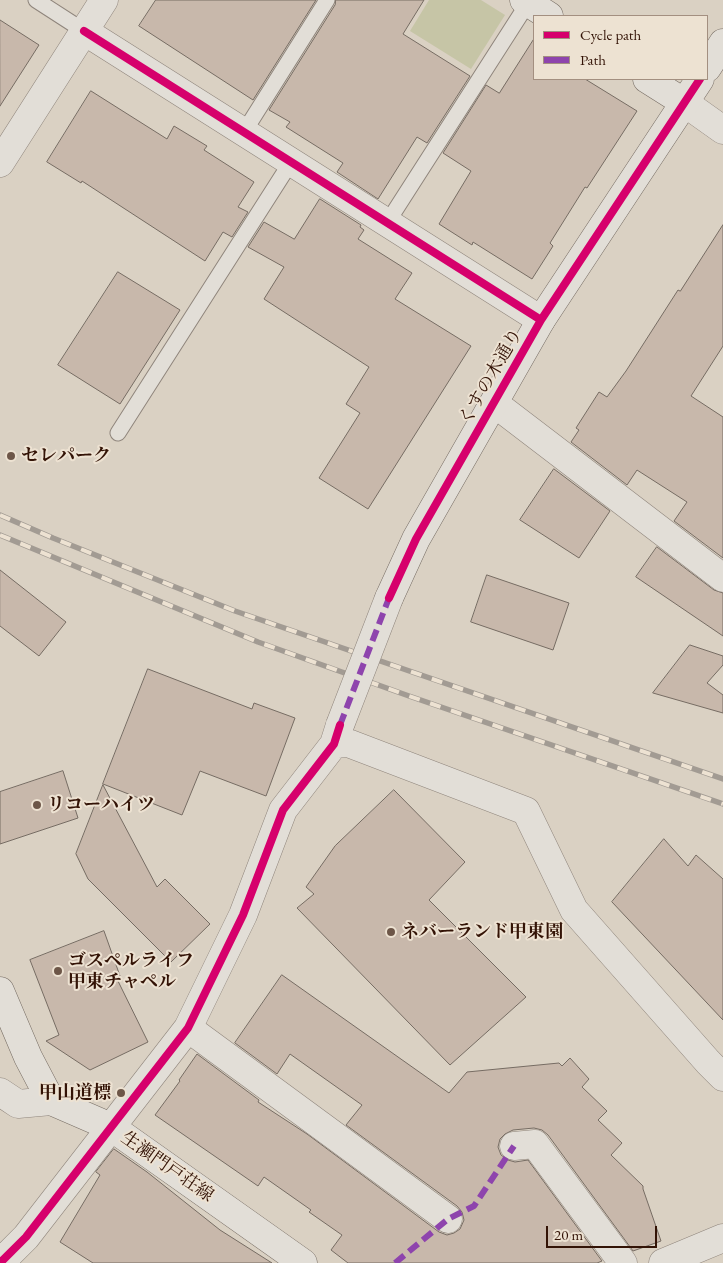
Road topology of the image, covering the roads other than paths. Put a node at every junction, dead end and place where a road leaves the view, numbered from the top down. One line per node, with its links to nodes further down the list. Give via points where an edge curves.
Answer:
1 (36, 0): 5 (lane)
2 (104, 0): 5 (street)
3 (326, 0): 12 (lane)
4 (534, 6): 15 (lane)
5 (84, 31): 12 (street); 14 (street)
6 (723, 43): 7 (street)
7 (708, 66)
8 (649, 80): 10 (street)
9 (699, 80): 10 (street, くすの木通り)
10 (685, 103): 11 (street); 16 (street, くすの木通り)
11 (723, 130)
12 (244, 132): 13 (street)
13 (291, 162): 15 (street); 18 (lane)
14 (0, 163)
15 (387, 223): 16 (street)
16 (541, 320): 17 (street, くすの木通り)
17 (494, 403): 19 (street); 20 (street, くすの木通り, bridge, via 416,538 389,598)
18 (118, 433)
19 (723, 578)
20 (337, 735): 22 (street, くすの木通り, via 283,810 243,915); 23 (street, via 348,743 526,811 574,910)
21 (0, 991): 25 (street)
22 (188, 1028): 26 (street, くすの木通り); 28 (street)
23 (723, 1076)
24 (0, 1092): 25 (street, via 18,1104)
25 (51, 1101): 26 (street, 生瀬門戸荘線)
26 (111, 1127): 30 (street, くすの木通り, via 26,1237); 31 (street, 生瀬門戸荘線)
27 (514, 1146): 32 (street, via 535,1144)
28 (448, 1219)
29 (723, 1238): 33 (street)
30 (0, 1263)
31 (302, 1263)
32 (623, 1263)
33 (663, 1263)

